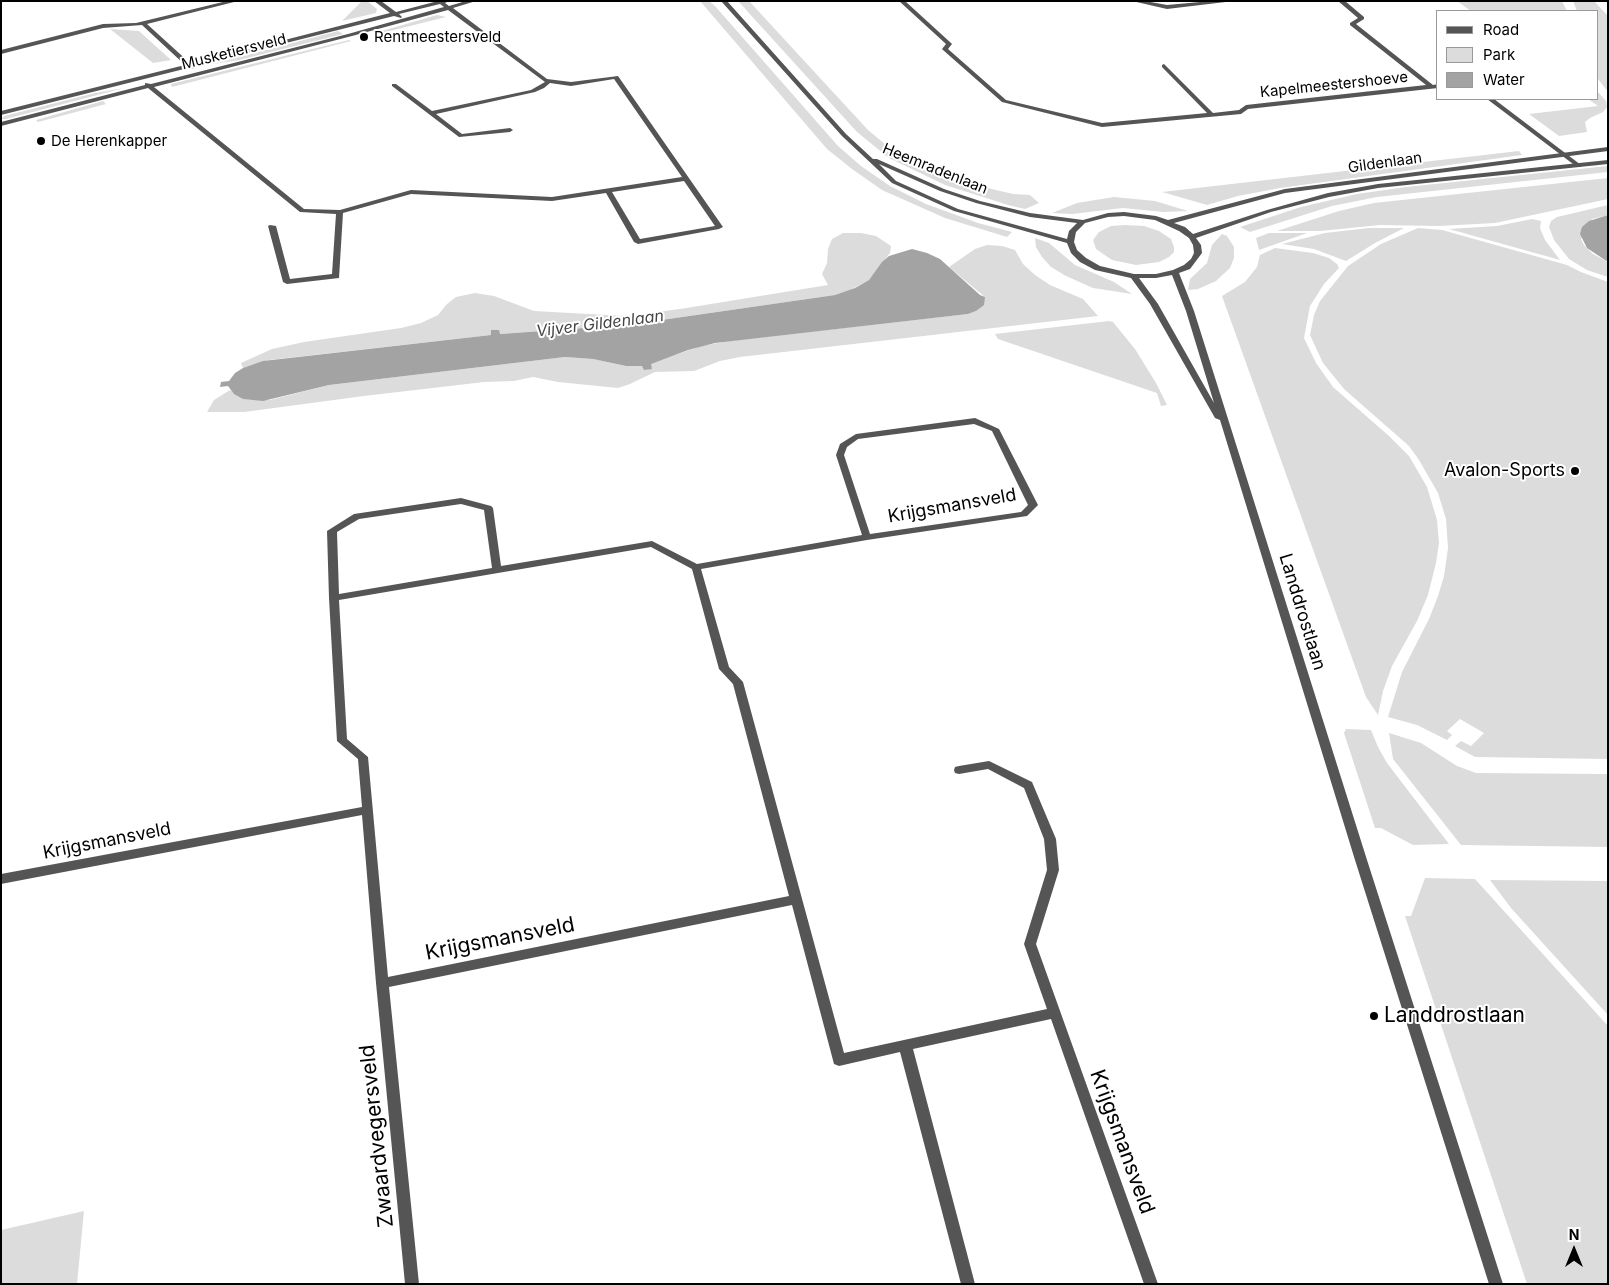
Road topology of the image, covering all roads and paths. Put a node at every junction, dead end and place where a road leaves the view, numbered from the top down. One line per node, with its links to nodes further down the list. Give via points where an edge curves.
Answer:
1 (235, 1): 13 (street)
2 (377, 1): 11 (street)
3 (472, 1): 10 (street, Musketiersveld)
4 (724, 1): 31 (street, Heemradenlaan)
5 (902, 1): 26 (street, Kapelmeestershoeve, via 949,44 944,49 1004,102 1102,125)
6 (1135, 1): 7 (street, via 1167,7)
7 (1231, 1)
8 (1341, 1): 22 (street, Kapelmeestershoeve, via 1362,18 1352,24)
9 (444, 2): 10 (street); 11 (street, Musketiersveld)
10 (450, 8): 12 (street, Musketiersveld); 19 (street)
11 (395, 14): 12 (street); 15 (street, Musketiersveld)
12 (404, 21): 17 (street, Musketiersveld)
13 (143, 23): 14 (street, via 103,26); 15 (street)
14 (1, 52)
15 (190, 66): 17 (street); 18 (street, Musketiersveld)
16 (1164, 66): 26 (street)
17 (199, 74): 21 (street, Musketiersveld)
18 (141, 78): 21 (street); 24 (street, Musketiersveld)
19 (549, 81): 25 (street, via 533,91); 34 (street, via 571,84 616,77)
20 (394, 85): 25 (street)
21 (150, 86): 27 (street, Musketiersveld); 36 (street, via 302,211)
22 (1435, 87): 26 (street, Kapelmeestershoeve, via 1246,107 1241,112)
23 (1491, 100): 30 (street)
24 (1, 113)
25 (431, 113): 28 (street, via 461,136)
26 (1212, 115)
27 (1, 124)
28 (510, 130)
29 (1608, 148): 30 (street, Gildenlaan)
30 (1563, 154): 33 (street); 38 (street, Gildenlaan, via 1285,191)
31 (866, 156): 37 (street, Heemradenlaan, via 942,190 978,202 1035,216); 41 (street, Heemradenlaan, via 894,182 944,206)
32 (1608, 162): 33 (street, Gildenlaan)
33 (1579, 166): 40 (street, Gildenlaan, via 1432,180 1336,194 1269,211)
34 (684, 179): 35 (street); 35 (street, via 720,228 638,242)
35 (608, 191): 36 (street, via 552,199 411,192)
36 (340, 212): 39 (street, via 336,276 288,282)
37 (1083, 222): 38 (street, via 1124,214); 41 (street, via 1073,231)
38 (1170, 222): 40 (street)
39 (272, 226)
40 (1192, 237): 42 (street, via 1198,252 1186,267)
41 (1070, 242): 43 (street, via 1079,256 1098,268)
42 (1175, 272): 43 (street); 44 (street, Landdrostlaan)
43 (1134, 276): 44 (street, Landdrostlaan, via 1151,299)
44 (1230, 436): 59 (street, Landdrostlaan)
45 (867, 537): 45 (street, Krijgsmansveld, via 1024,514 1033,505 995,429 975,421 856,437 844,446 840,454); 46 (street, Krijgsmansveld)
46 (696, 567): 47 (street, via 652,544); 52 (street, via 724,669 738,682)
47 (497, 570): 48 (street); 48 (street, via 488,508 461,501 356,516 332,531)
48 (334, 598): 50 (street, via 342,741 363,757)
49 (959, 770): 54 (street, Krijgsmansveld, via 989,765 1028,785 1050,839 1053,870 1030,944)
50 (368, 810): 51 (street, Krijgsmansveld); 53 (street)
51 (1, 879)
52 (797, 899): 53 (street, Krijgsmansveld); 55 (street, via 840,1060)
53 (382, 983): 56 (street, Zwaardvegersveld)
54 (1054, 1013): 55 (street); 58 (street, Krijgsmansveld)
55 (905, 1045): 57 (street)
56 (412, 1284)
57 (968, 1284)
58 (1151, 1284)
59 (1496, 1284)

